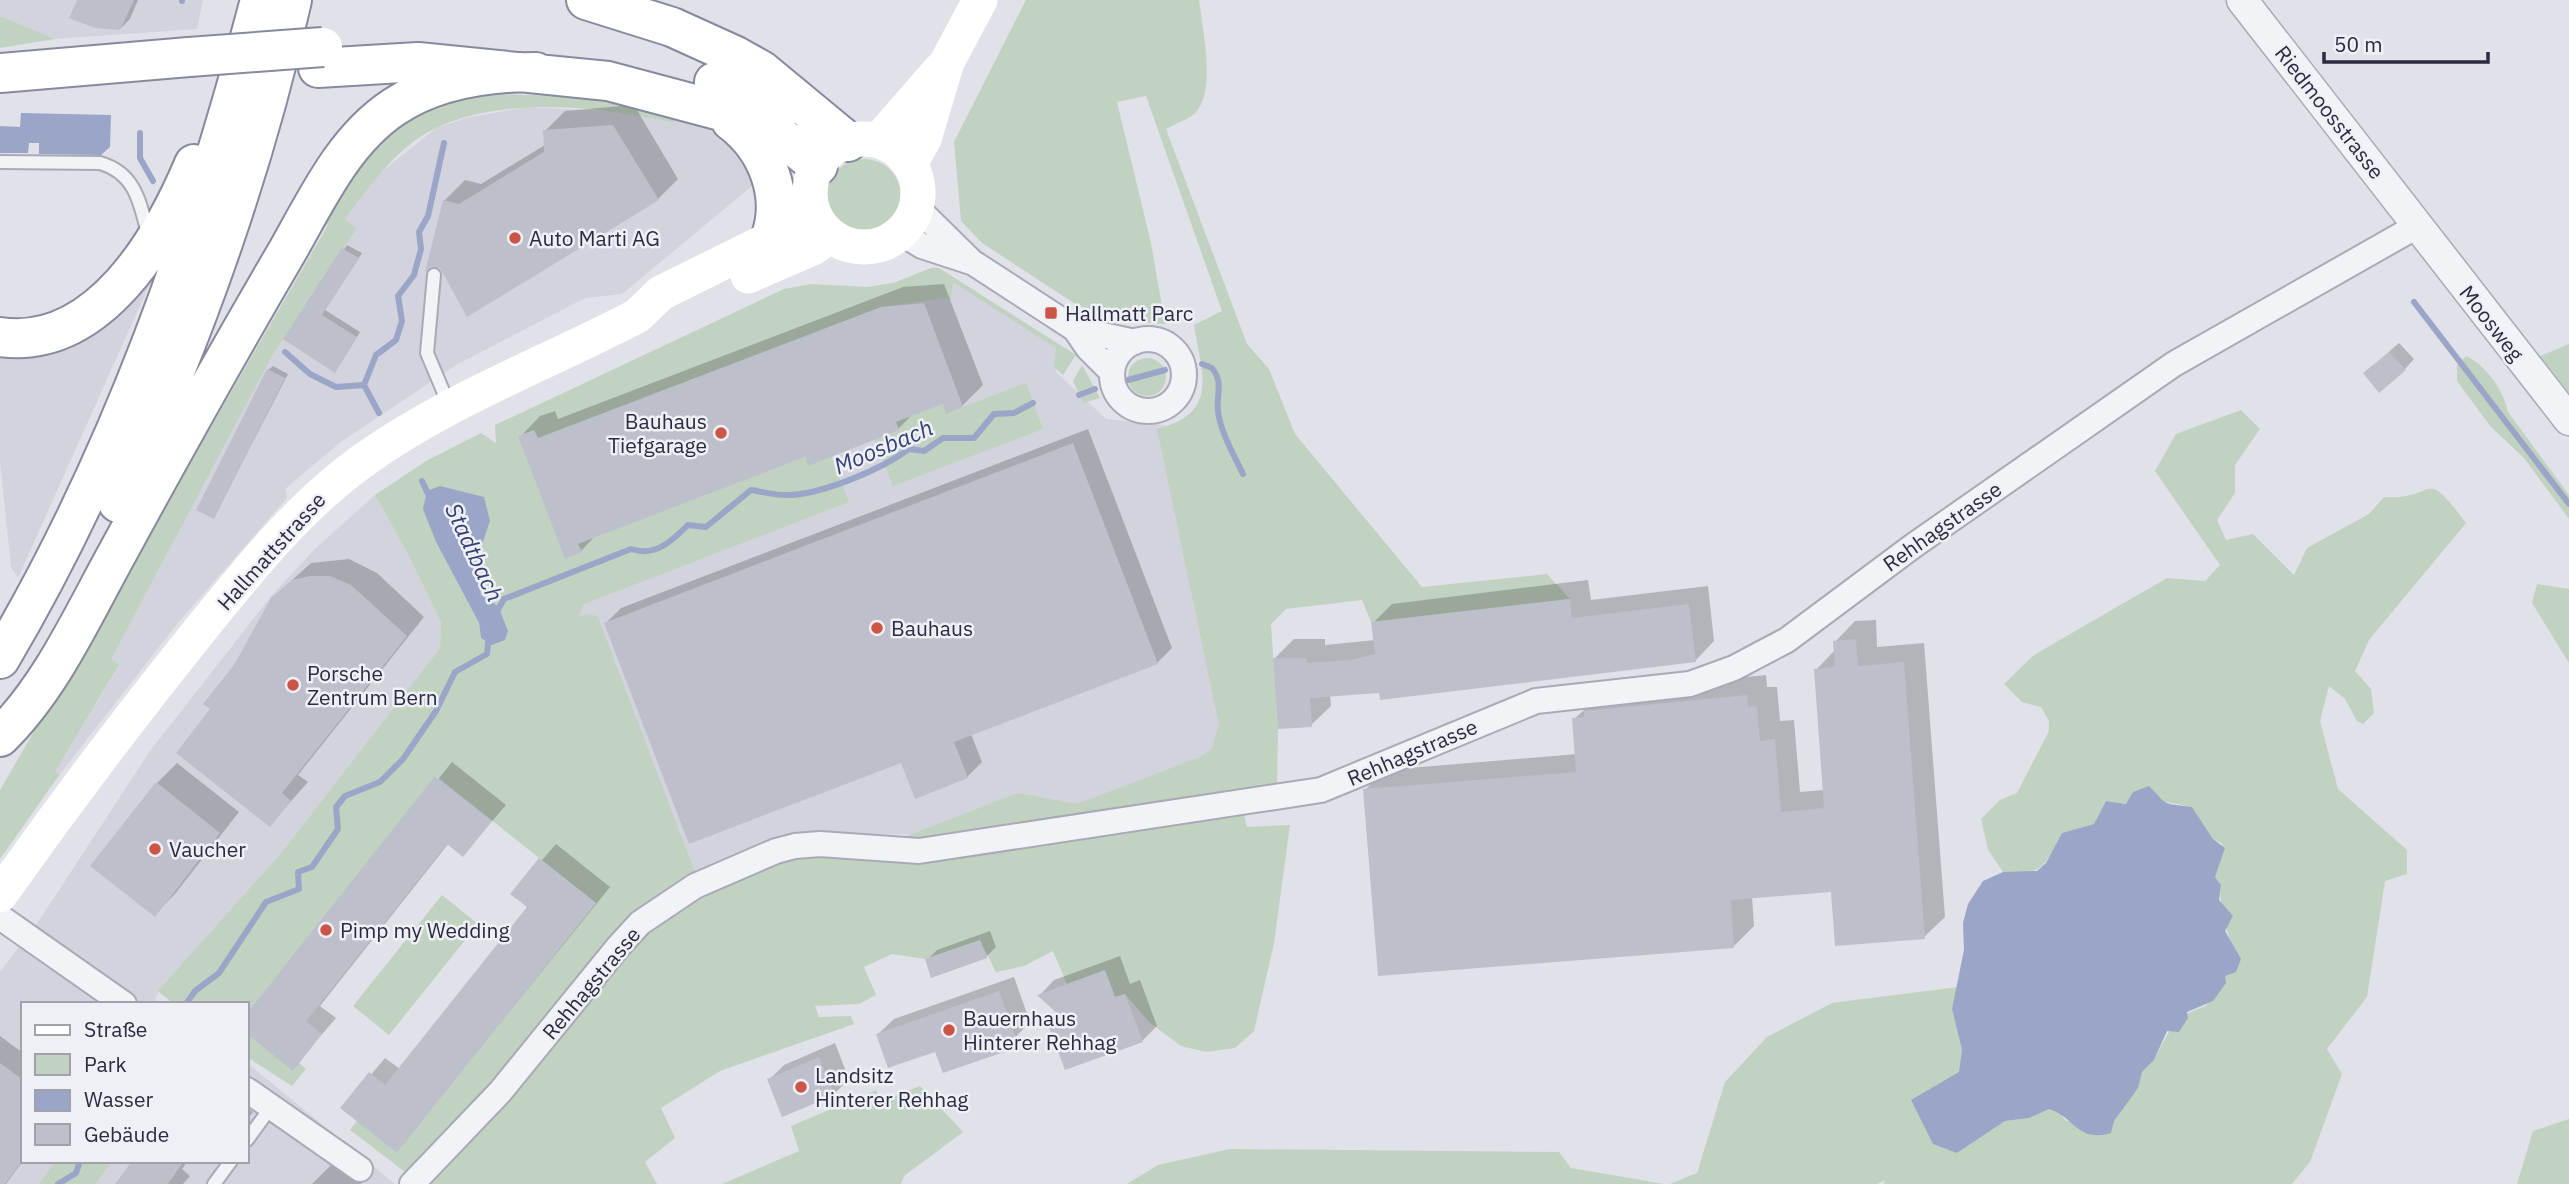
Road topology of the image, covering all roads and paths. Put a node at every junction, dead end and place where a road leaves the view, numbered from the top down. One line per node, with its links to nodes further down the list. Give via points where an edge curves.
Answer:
1 (260, 0): 22 (highway, via 185,184); 31 (highway, via 199,215 150,352 68,534)
2 (292, 0): 32 (highway, via 230,224 165,397 89,561)
3 (586, 0): 12 (highway, via 672,27 736,56 761,70)
4 (980, 0): 7 (main road)
5 (2242, 0): 20 (street, Riedmoosstrasse)
6 (321, 57): 8 (highway); 9 (highway); 12 (highway, via 478,42 576,50 656,65)
7 (947, 62): 14 (main road); 16 (main road, via 924,139)
8 (186, 67): 10 (highway); 11 (highway)
9 (536, 72): 13 (highway, via 634,87); 33 (highway, via 469,78 417,94 381,117 351,148 266,287 76,628 24,714)
10 (0, 73)
11 (0, 94)
12 (799, 105): 14 (highway)
13 (718, 112): 17 (highway, via 766,128); 21 (highway, via 740,127 764,157 776,209)
14 (863, 141): 16 (main road, via 899,152); 17 (main road, via 832,151)
15 (0, 162): 22 (lane, via 114,167 130,181 140,200)
16 (910, 164): 18 (main road, via 918,186)
17 (818, 166): 19 (main road, via 810,192)
18 (909, 220): 19 (main road, via 882,244 868,247 841,243); 25 (street, via 922,246 972,262)
19 (821, 222): 21 (main road, Hallmattstrasse, via 796,224); 24 (main road, Hallmattstrasse, via 813,248 682,307)
20 (2417, 226): 30 (street, Moosweg); 43 (street, Rehhagstrasse, via 2174,364 1787,640 1734,668 1690,684 1536,701 1321,790 919,851 795,846 695,886 640,923 500,1092)
21 (770, 239): 24 (main road, Hallmattstrasse, via 661,293)
22 (151, 246): 26 (highway, via 116,289 80,319 46,335)
23 (434, 275): 29 (lane, via 427,354)
24 (637, 316): 29 (main road, Hallmattstrasse)
25 (1075, 329): 27 (street); 28 (street)
26 (0, 337)
27 (1135, 342): 28 (street, via 1117,357); 28 (street, via 1159,341 1174,351 1184,380 1175,399 1158,410 1138,410 1117,395)
28 (1112, 372)
29 (451, 408): 34 (main road, Hallmattstrasse, via 346,473 275,540 111,743)
30 (2569, 420)
31 (0, 659)
32 (0, 720)
33 (0, 737)
34 (0, 895)
35 (0, 917): 36 (street)
36 (121, 1002)
37 (248, 1091): 38 (street)
38 (271, 1107): 39 (lane); 41 (street)
39 (248, 1139)
40 (230, 1163): 42 (lane)
41 (360, 1169)
42 (214, 1184)
43 (412, 1184)

